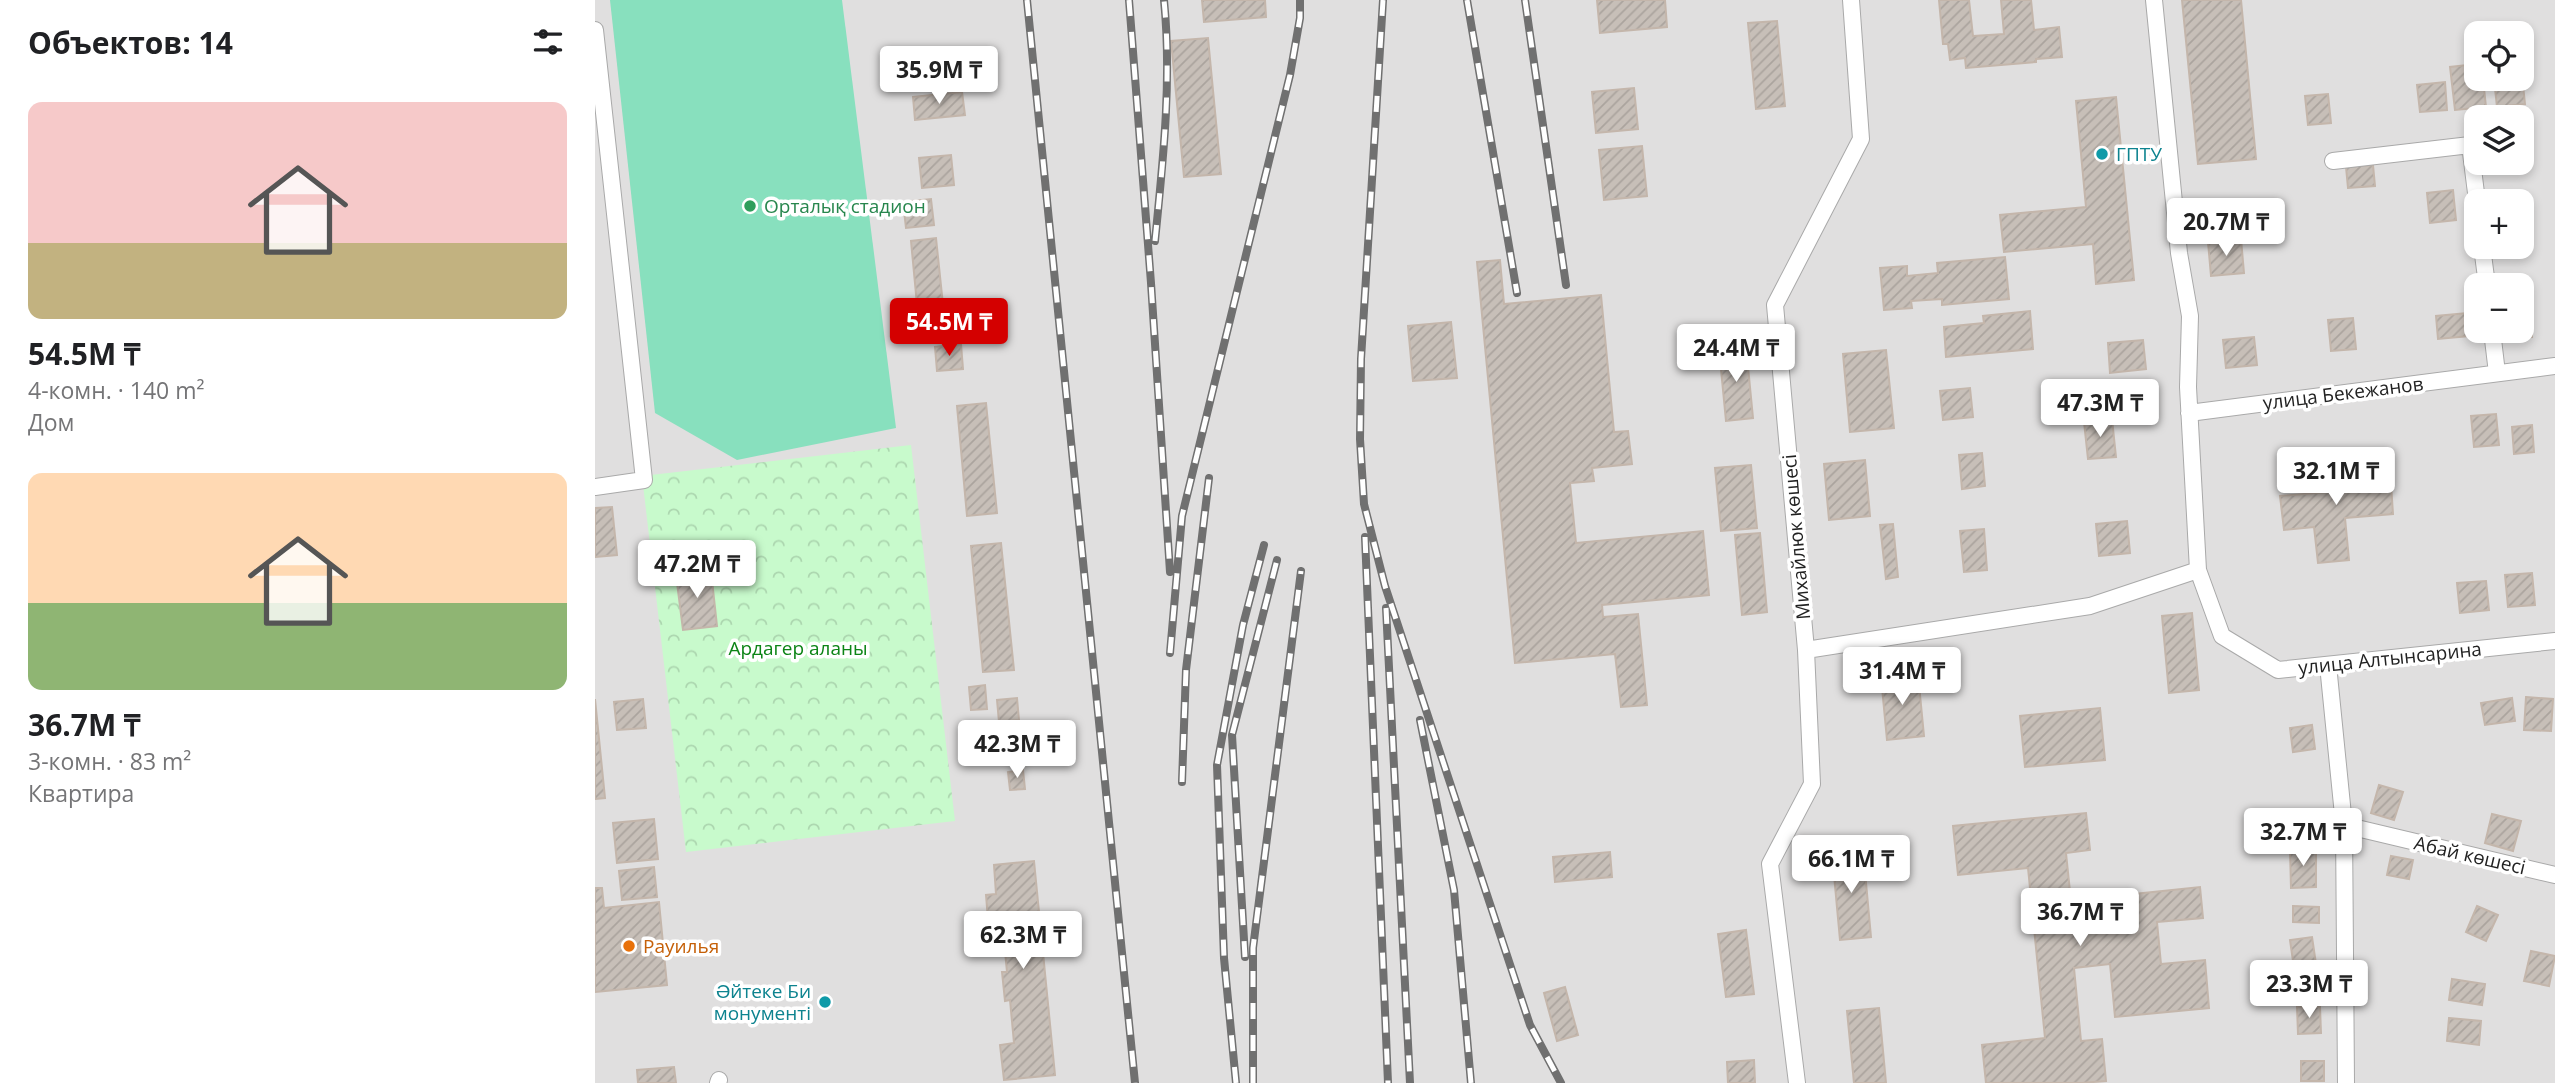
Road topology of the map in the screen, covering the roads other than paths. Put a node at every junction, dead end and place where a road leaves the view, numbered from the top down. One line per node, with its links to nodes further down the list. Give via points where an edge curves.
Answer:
1 (1850, 0): 13 (street, Михайлюк көшесі, via 1861,139 1775,305)
2 (2154, 0): 9 (street, улица Алтынсарина, via 2179,253 2190,316)
3 (595, 30): 10 (street, via 644,480)
4 (2333, 161): 5 (street, via 2470,145)
5 (2476, 189)
6 (2493, 343): 8 (street)
7 (2555, 366): 8 (street, улица Бекежанов)
8 (2497, 373): 9 (street, улица Бекежанов)
9 (2189, 413): 11 (street, улица Алтынсарина)
10 (595, 487)
11 (2198, 570): 13 (street, via 2090,607); 14 (street, улица Алтынсарина, via 2222,636 2278,670)
12 (2555, 641): 14 (street, улица Алтынсарина)
13 (1806, 650): 17 (street, Михайлюк көшесі, via 1812,784 1770,864)
14 (2328, 665): 15 (street)
15 (2344, 825): 16 (street, Абай көшесі); 18 (street)
16 (2555, 874)
17 (1797, 1083)
18 (2346, 1083)

